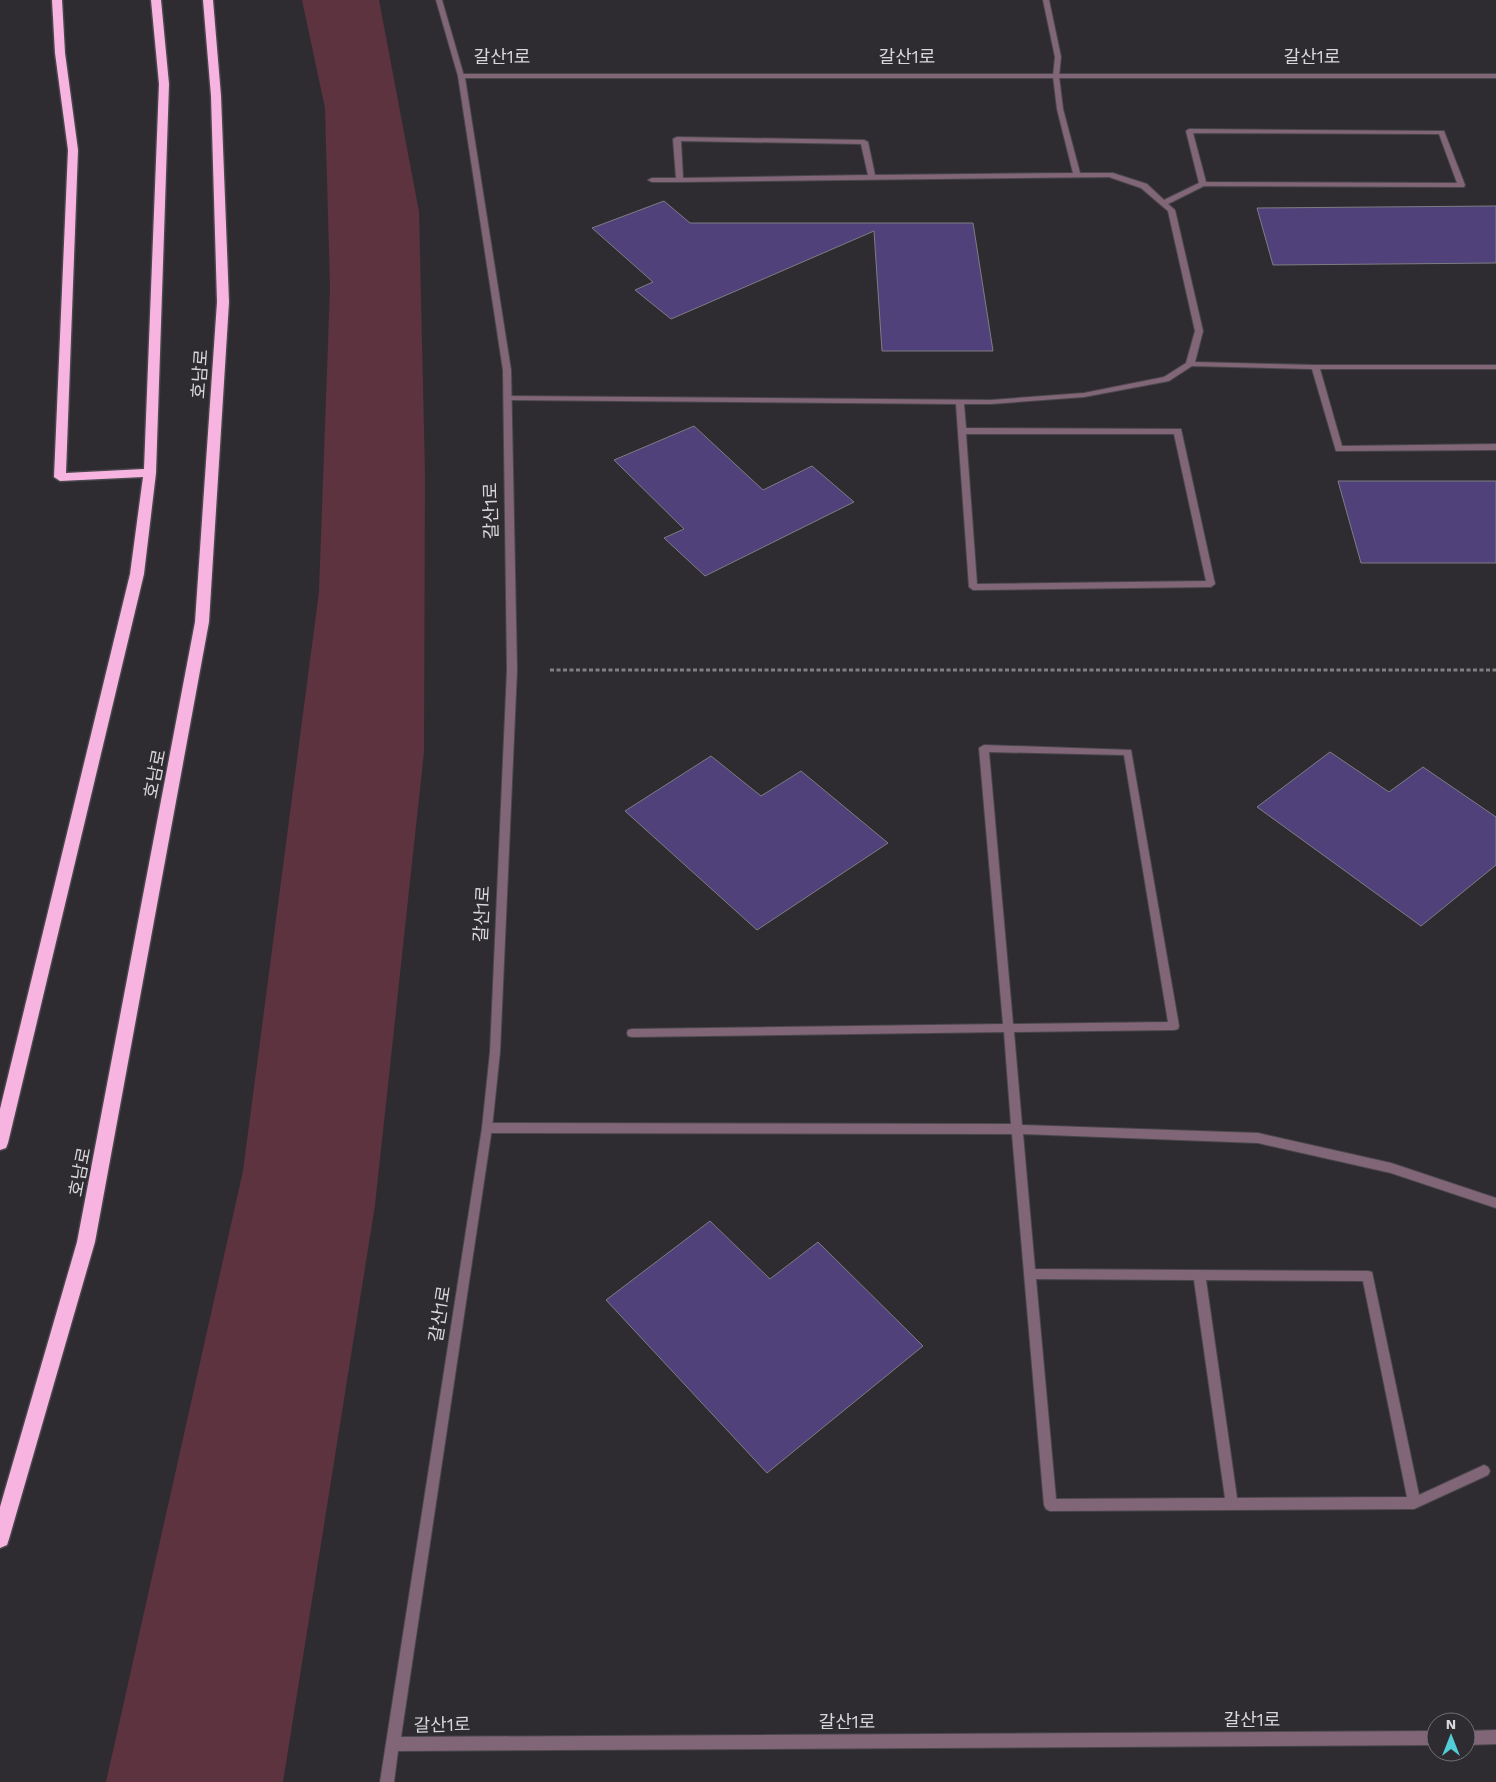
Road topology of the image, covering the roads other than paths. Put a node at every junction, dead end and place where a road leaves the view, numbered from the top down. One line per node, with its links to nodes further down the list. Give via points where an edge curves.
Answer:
1 (57, 0): 22 (highway, via 60,53 73,150 60,477)
2 (156, 0): 22 (highway, via 164,84)
3 (208, 0): 34 (highway, 호남로, via 216,96 223,302 202,622 86,1242)
4 (438, 0): 6 (street)
5 (1046, 0): 7 (street, via 1058,57)
6 (461, 76): 7 (street, 갈산1로); 18 (street, 갈산1로, via 507,370)
7 (1056, 76): 8 (street, 갈산1로); 9 (street, via 1060,109)
8 (1496, 76)
9 (1077, 175): 10 (street); 14 (street, via 1110,174 1144,186)
10 (872, 177): 12 (street); 12 (street, via 864,142 676,139)
11 (652, 180): 12 (street)
12 (680, 180)
13 (1202, 184): 13 (street, via 1292,184 1461,185 1442,132 1189,131); 14 (street)
14 (1164, 203): 15 (street, via 1171,210 1199,331)
15 (1190, 364): 17 (street); 19 (street, via 1166,379 1084,395)
16 (1496, 366): 17 (street)
17 (1315, 367): 21 (street, via 1339,449)
18 (508, 398): 19 (street); 25 (street, 갈산1로, via 512,670 495,1052)
19 (960, 401): 20 (street)
20 (961, 431): 20 (street, via 973,587 1211,584 1178,431)
21 (1496, 448)
22 (150, 473): 27 (highway, via 137,574)
23 (1009, 1028): 23 (street, via 1174,1026 1128,752 984,748); 24 (street); 26 (street)
24 (632, 1033)
25 (487, 1128): 26 (street); 38 (street, 갈산1로)
26 (1018, 1129): 28 (street, via 1258,1138 1391,1168); 29 (street)
27 (0, 1143)
28 (1496, 1203)
29 (1030, 1274): 30 (street); 32 (street, via 1050,1505)
30 (1199, 1275): 32 (street); 33 (street, via 1368,1276)
31 (1484, 1471): 33 (street)
32 (1232, 1503): 33 (street)
33 (1414, 1503)
34 (0, 1538)
35 (1496, 1737): 37 (street)
36 (1426, 1738): 38 (street, 갈산1로)
37 (1476, 1738)
38 (394, 1744): 39 (street)
39 (387, 1782)

